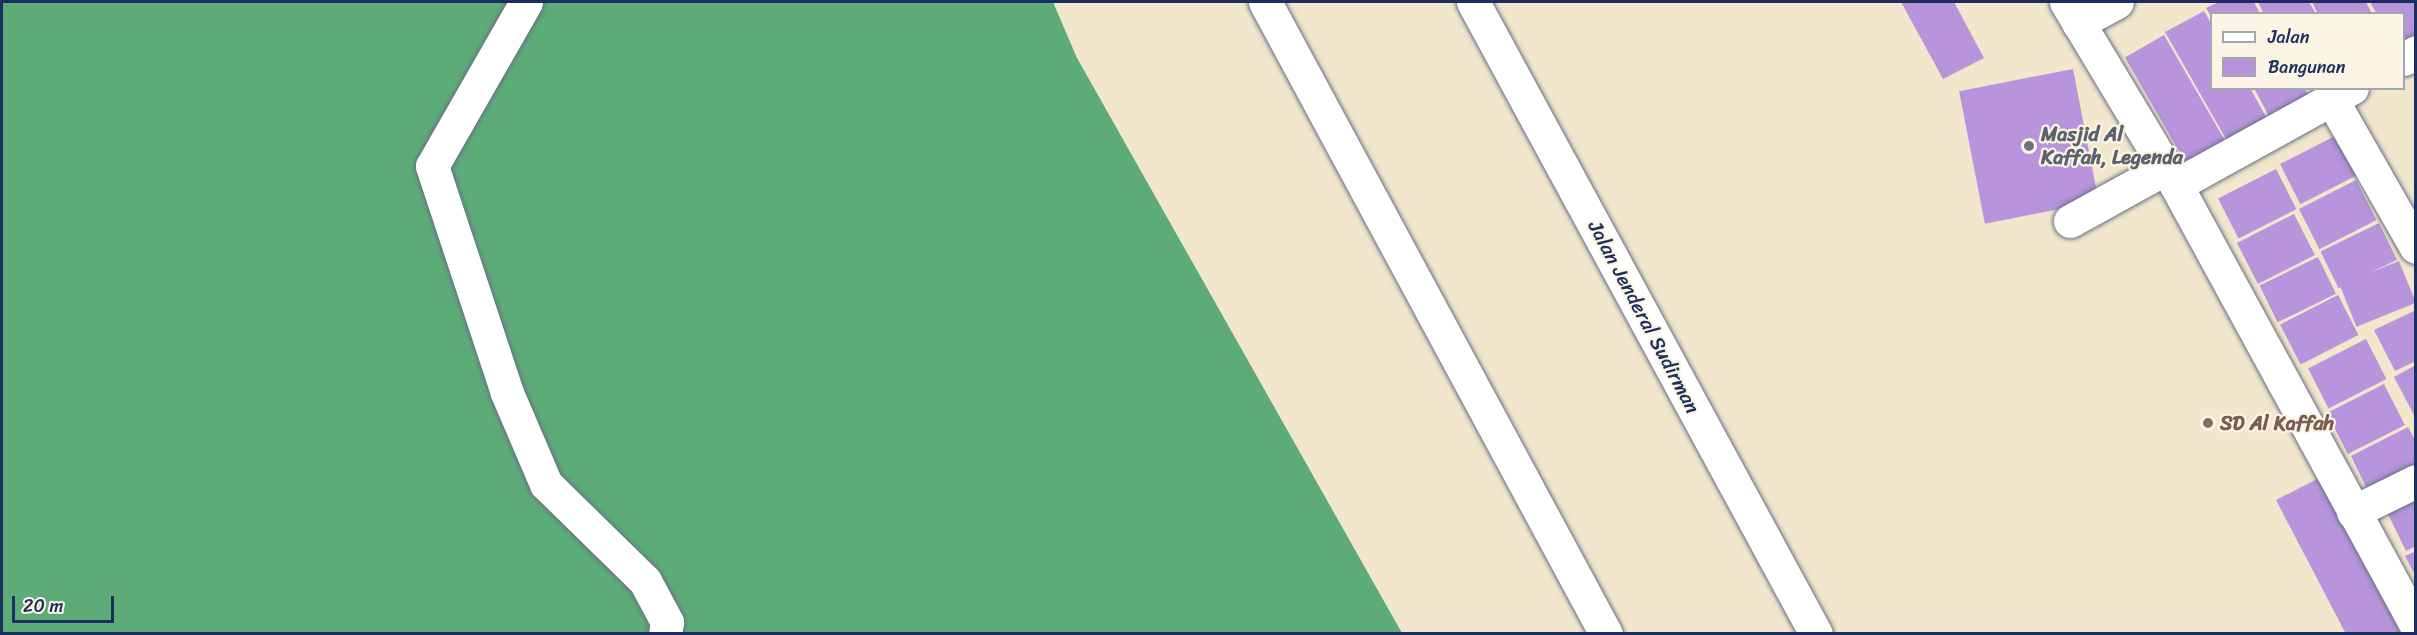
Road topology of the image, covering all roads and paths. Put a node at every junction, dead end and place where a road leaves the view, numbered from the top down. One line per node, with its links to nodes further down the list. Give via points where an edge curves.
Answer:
1 (526, 2): 13 (main road, via 432,166 507,393 546,484 645,581 667,622)
2 (1264, 2): 14 (main road)
3 (1473, 2): 15 (main road, Jalan Jenderal Sudirman)
4 (2117, 2): 5 (main road)
5 (2072, 12): 7 (main road)
6 (2342, 94): 7 (main road); 9 (main road)
7 (2171, 177): 8 (main road); 11 (main road)
8 (2070, 221)
9 (2415, 247)
10 (2415, 481): 11 (main road)
11 (2353, 512): 12 (main road)
12 (2415, 625)
13 (665, 633)
14 (1606, 633)
15 (1816, 633)

